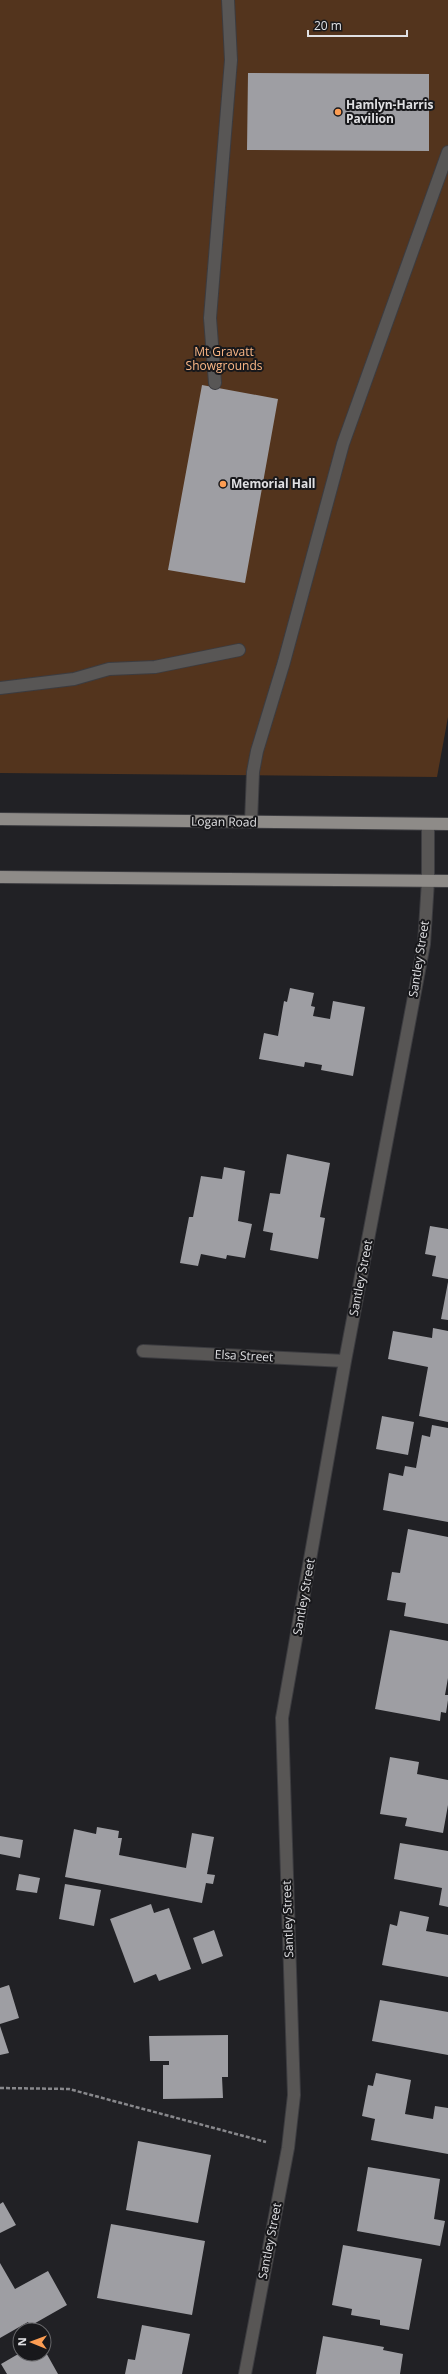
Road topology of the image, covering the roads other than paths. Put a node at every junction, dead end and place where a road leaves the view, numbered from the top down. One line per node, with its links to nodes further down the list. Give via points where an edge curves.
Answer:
1 (228, 0): 3 (street, via 231,60 210,303)
2 (448, 152): 7 (street, via 343,444 284,662 256,751)
3 (215, 383)
4 (239, 650): 5 (street, via 155,667 109,669 74,679)
5 (0, 688)
6 (0, 819): 7 (main road, Logan Road)
7 (251, 822): 8 (main road, Logan Road)
8 (428, 824): 9 (main road, Logan Road); 11 (street, Santley Street)
9 (448, 824)
10 (0, 877): 11 (main road)
11 (428, 881): 12 (main road); 14 (street, Santley Street, via 424,944)
12 (448, 881)
13 (143, 1351): 14 (street, Elsa Street)
14 (345, 1360): 15 (street, Santley Street, via 282,1718 294,2095 288,2148)
15 (245, 2374)

